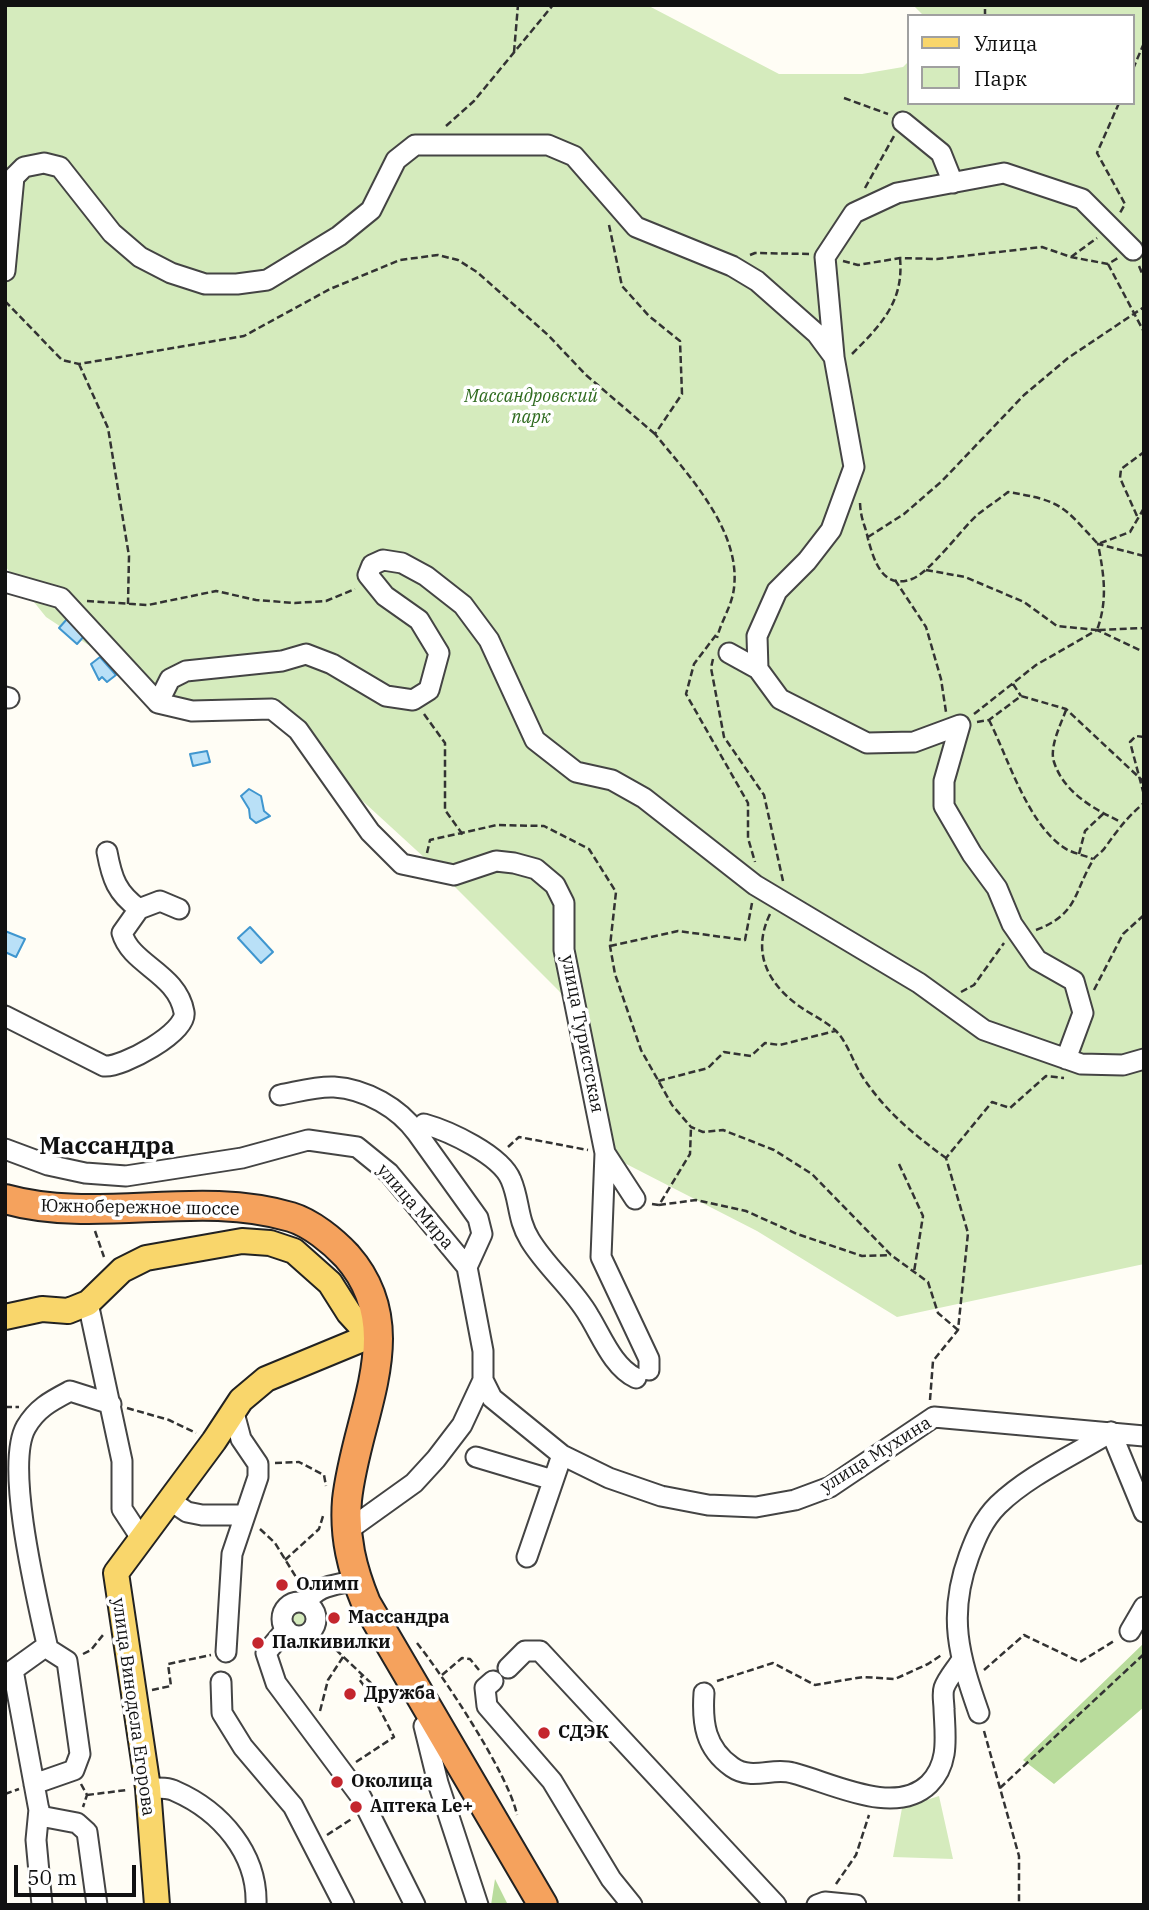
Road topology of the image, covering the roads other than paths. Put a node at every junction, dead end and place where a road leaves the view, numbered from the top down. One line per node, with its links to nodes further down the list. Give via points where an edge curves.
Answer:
1 (903, 122): 2 (street, via 941,153)
2 (953, 183): 3 (street, via 1004,173 1082,198); 5 (street, via 897,193 854,213 825,257)
3 (1128, 241)
4 (5, 271): 5 (street, via 14,177 24,167 44,163 60,167 111,233 140,257 205,284 237,284 267,280 339,236 371,210 396,160 415,145 548,145 574,156 636,227 732,266 757,281 817,334)
5 (835, 364): 8 (street, via 854,467 831,530 777,591 758,635)
6 (5, 582): 9 (street, via 61,598)
7 (719, 652): 8 (street)
8 (758, 669): 15 (street, via 780,699 867,743 915,742 954,727 944,806 997,888 1010,934 1037,960 1074,981 1083,1013)
9 (158, 703): 15 (street, via 170,679 186,671 282,661 306,654 386,696 413,700 429,690 439,653 419,620 368,575 372,565 383,560 402,563 463,605 489,640 536,740 576,772 612,780 644,798 755,885 919,983 984,1030); 19 (street, улица Туристская, via 192,711 272,709 298,730 370,832 402,864 454,875 496,861 514,863 536,869 555,886 564,903 564,950)
10 (107, 852): 11 (street, via 112,879 122,897)
11 (139, 909): 12 (street, via 160,901); 13 (street, via 122,933 125,944 170,982 185,1012 175,1031 113,1067)
12 (179, 909)
13 (5, 1016)
14 (1144, 1059): 15 (street, via 1123,1065)
15 (1074, 1061)
16 (280, 1095): 17 (street, via 334,1087 367,1096 399,1112)
17 (417, 1133): 19 (street, via 424,1124 442,1129 495,1158 511,1179 519,1220 531,1243 579,1299 623,1371 642,1374 649,1359 601,1257); 23 (street, via 478,1218 482,1234)
18 (5, 1149): 23 (street, улица Мира, via 48,1165 126,1176 242,1158 308,1140 356,1147 389,1173)
19 (605, 1153): 21 (street)
20 (5, 1199): 39 (highway, Южнобережное шоссе, via 59,1209 179,1205 265,1211 293,1217 340,1249 368,1283 379,1317 379,1341 347,1500)
21 (635, 1199)
22 (5, 1212): 26 (highway, Южнобережное шоссе, via 62,1223 211,1220 277,1225 330,1254 358,1285 370,1314)
23 (467, 1267): 27 (street, улица Мира)
24 (88, 1303): 25 (main road, via 68,1311 42,1309); 26 (main road, via 122,1269 146,1258 242,1241 270,1243 294,1251 312,1264); 28 (street)
25 (5, 1317)
26 (370, 1336): 29 (main road, улица Винодела Егорова, via 266,1379); 42 (highway, Южнобережное шоссе, via 336,1502 337,1567)
27 (483, 1380): 32 (street, улица Мухина, via 492,1398); 39 (street, улица Мира, via 462,1425 436,1459 414,1483)
28 (111, 1404): 38 (street, via 70,1391 40,1406 24,1430); 40 (street, via 122,1461 122,1508)
29 (233, 1409): 35 (main road, улица Винодела Егорова); 37 (street, via 242,1439 258,1464)
30 (1111, 1432): 31 (street, улица Мухина); 32 (street, улица Мухина, via 934,1417 830,1487 796,1500 756,1507 708,1505 661,1496); 36 (street); 48 (street, via 1018,1490 984,1522 957,1599)
31 (1144, 1436)
32 (562, 1455): 34 (street)
33 (476, 1457): 34 (street)
34 (553, 1480): 41 (street)
35 (171, 1501): 37 (street, via 202,1515); 40 (main road, улица Винодела Егорова)
36 (1144, 1512)
37 (245, 1515): 49 (street, via 232,1554)
38 (15, 1517): 47 (street)
39 (347, 1531): 66 (highway, Южнобережное шоссе, via 352,1568 366,1603)
40 (141, 1538): 55 (main road, улица Винодела Егорова, via 116,1573)
41 (527, 1557)
42 (343, 1583): 43 (street, via 325,1586); 53 (highway, Южнобережное шоссе)
43 (308, 1600): 45 (street, via 286,1609); 45 (street, via 314,1612 313,1628 300,1636)
44 (1144, 1607): 46 (street)
45 (286, 1629): 63 (street, via 266,1653 276,1683 367,1809)
46 (1130, 1631)
47 (47, 1649): 54 (street, via 13,1670); 54 (street, via 67,1661 80,1754 74,1770)
48 (960, 1651): 51 (street, via 943,1689 944,1763 929,1784 909,1798 875,1796 793,1773 771,1770 753,1776 733,1768 708,1743 702,1719); 52 (street)
49 (226, 1652)
50 (220, 1682): 62 (street, via 222,1713 243,1747 293,1806)
51 (704, 1693)
52 (979, 1713)
53 (424, 1726): 64 (street); 65 (highway, Южнобережное шоссе)
54 (34, 1784): 56 (street)
55 (148, 1788): 60 (main road, улица Винодела Егорова); 61 (street, via 173,1789 229,1828 249,1860 257,1886)
56 (39, 1809): 58 (street, via 36,1840); 59 (street, via 40,1816 77,1823 87,1832)
57 (821, 1903): 69 (street)
58 (42, 1905)
59 (97, 1905)
60 (156, 1905)
61 (256, 1905)
62 (344, 1905)
63 (415, 1905)
64 (478, 1905)
65 (528, 1905)
66 (543, 1905)
67 (632, 1905): 68 (street, via 552,1781 488,1706 485,1688 525,1651 540,1651 694,1826)
68 (776, 1905)
69 (856, 1905)

